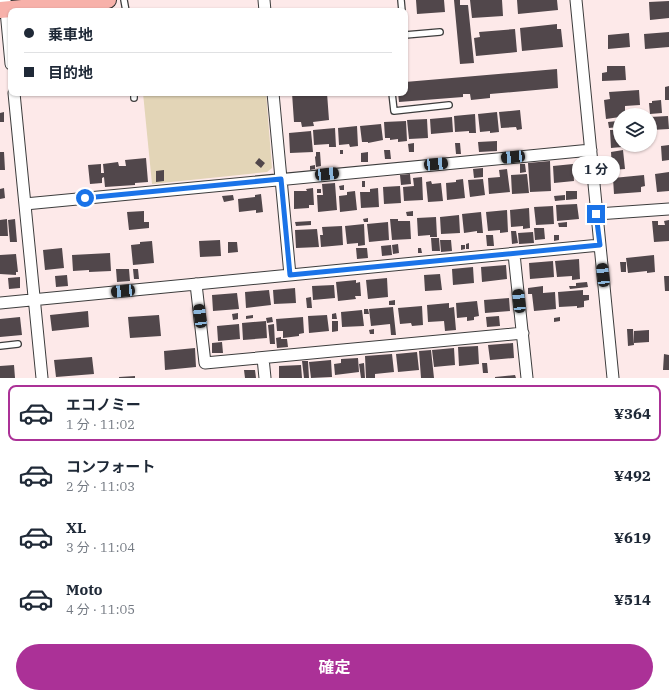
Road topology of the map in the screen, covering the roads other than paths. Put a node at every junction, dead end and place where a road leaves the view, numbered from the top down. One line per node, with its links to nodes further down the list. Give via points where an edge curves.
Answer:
1 (108, 0): 3 (street)
2 (576, 0): 11 (street)
3 (3, 7): 6 (street)
4 (440, 32): 5 (lane)
5 (408, 35)
6 (8, 43)
7 (14, 96): 13 (street)
8 (273, 96): 12 (street)
9 (392, 96): 10 (lane, via 394,110)
10 (449, 105)
11 (591, 150): 12 (street); 15 (street)
12 (281, 179): 13 (street); 18 (street)
13 (25, 204): 20 (street)
14 (669, 209): 15 (street)
15 (596, 214): 16 (street)
16 (600, 245): 17 (street); 29 (street)
17 (514, 254): 18 (street); 22 (street)
18 (290, 275): 19 (street)
19 (196, 284): 20 (street); 25 (street, via 205,363)
20 (34, 300): 21 (street); 26 (street)
21 (0, 303)
22 (523, 333): 25 (street); 28 (street)
23 (18, 344): 24 (lane)
24 (0, 346)
25 (263, 358): 27 (street)
26 (42, 378)
27 (265, 378)
28 (527, 378)
29 (613, 378)

